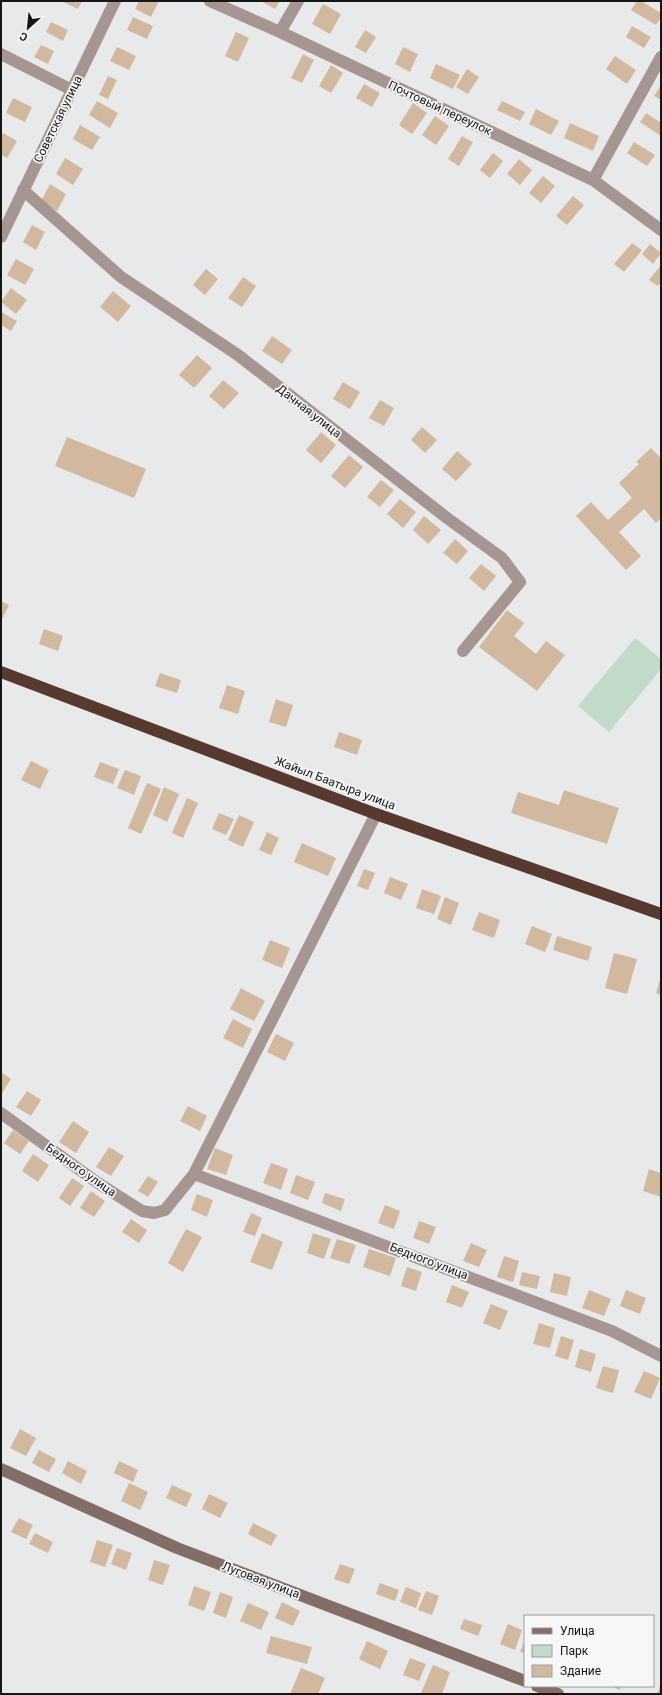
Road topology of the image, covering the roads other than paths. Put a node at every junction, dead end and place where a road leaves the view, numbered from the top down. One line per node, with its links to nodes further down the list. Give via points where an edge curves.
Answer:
1 (115, 1): 7 (street, Советская улица)
2 (210, 1): 4 (street, Почтовый переулок)
3 (298, 1): 4 (street)
4 (280, 32): 8 (street, Почтовый переулок)
5 (1, 54): 7 (street)
6 (661, 57): 8 (street)
7 (72, 90): 9 (street, Советская улица)
8 (593, 180): 10 (street, Почтовый переулок)
9 (23, 190): 11 (street, Советская улица); 12 (street, Дачная улица, via 121,277 238,355 502,558 520,582)
10 (661, 230)
11 (1, 236)
12 (463, 651)
13 (1, 672): 14 (highway, Жайыл Баатыра улица)
14 (376, 814): 15 (highway, Жайыл Баатыра улица); 17 (street)
15 (661, 914)
16 (1, 1113): 17 (street, Бедного улица, via 98,1183 142,1211 154,1213 165,1210)
17 (194, 1174): 18 (street, Бедного улица, via 612,1331)
18 (661, 1356)
19 (1, 1469): 20 (street, Луговая улица, via 177,1548)
20 (524, 1681)
21 (540, 1687): 22 (street)
22 (558, 1694)

